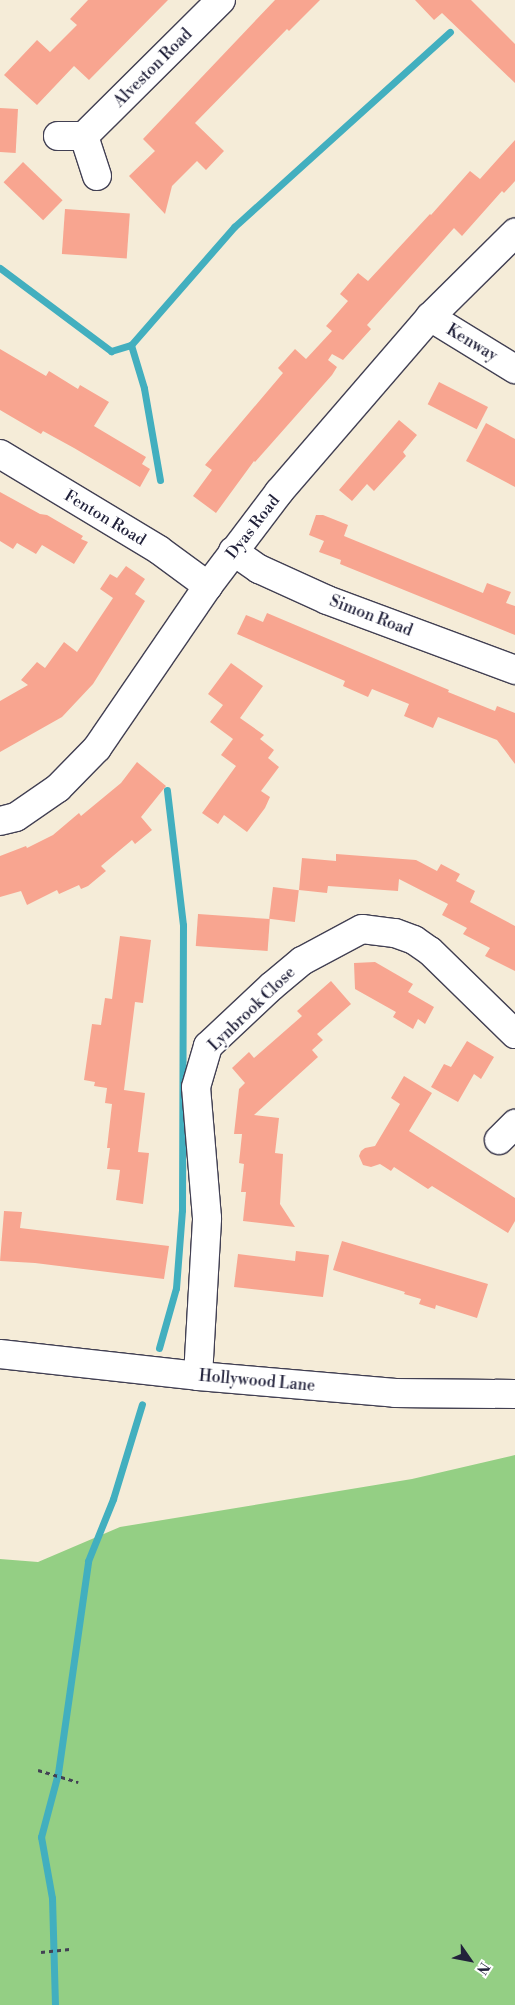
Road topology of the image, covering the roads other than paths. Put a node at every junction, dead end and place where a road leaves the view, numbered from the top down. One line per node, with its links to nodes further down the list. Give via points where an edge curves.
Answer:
1 (221, 0): 2 (street, Alveston Road, via 71,136)
2 (97, 176)
3 (515, 232): 4 (street, Dyas Road)
4 (430, 317): 5 (street, Kenway); 7 (street, Dyas Road, via 279,492)
5 (515, 369)
6 (0, 454): 8 (street, Fenton Road, via 159,550)
7 (233, 552): 8 (street, Dyas Road); 9 (street, Simon Road, via 259,569 328,600)
8 (208, 586): 10 (street, Dyas Road, via 97,748 58,788 16,818)
9 (515, 670)
10 (0, 821)
11 (515, 1034): 13 (street, Lynbrook Close, via 414,940 362,929 302,961 208,1046 196,1087 207,1218)
12 (0, 1354): 13 (street, Hollywood Lane)
13 (198, 1376): 14 (street, Hollywood Lane, via 395,1393)
14 (515, 1394)

